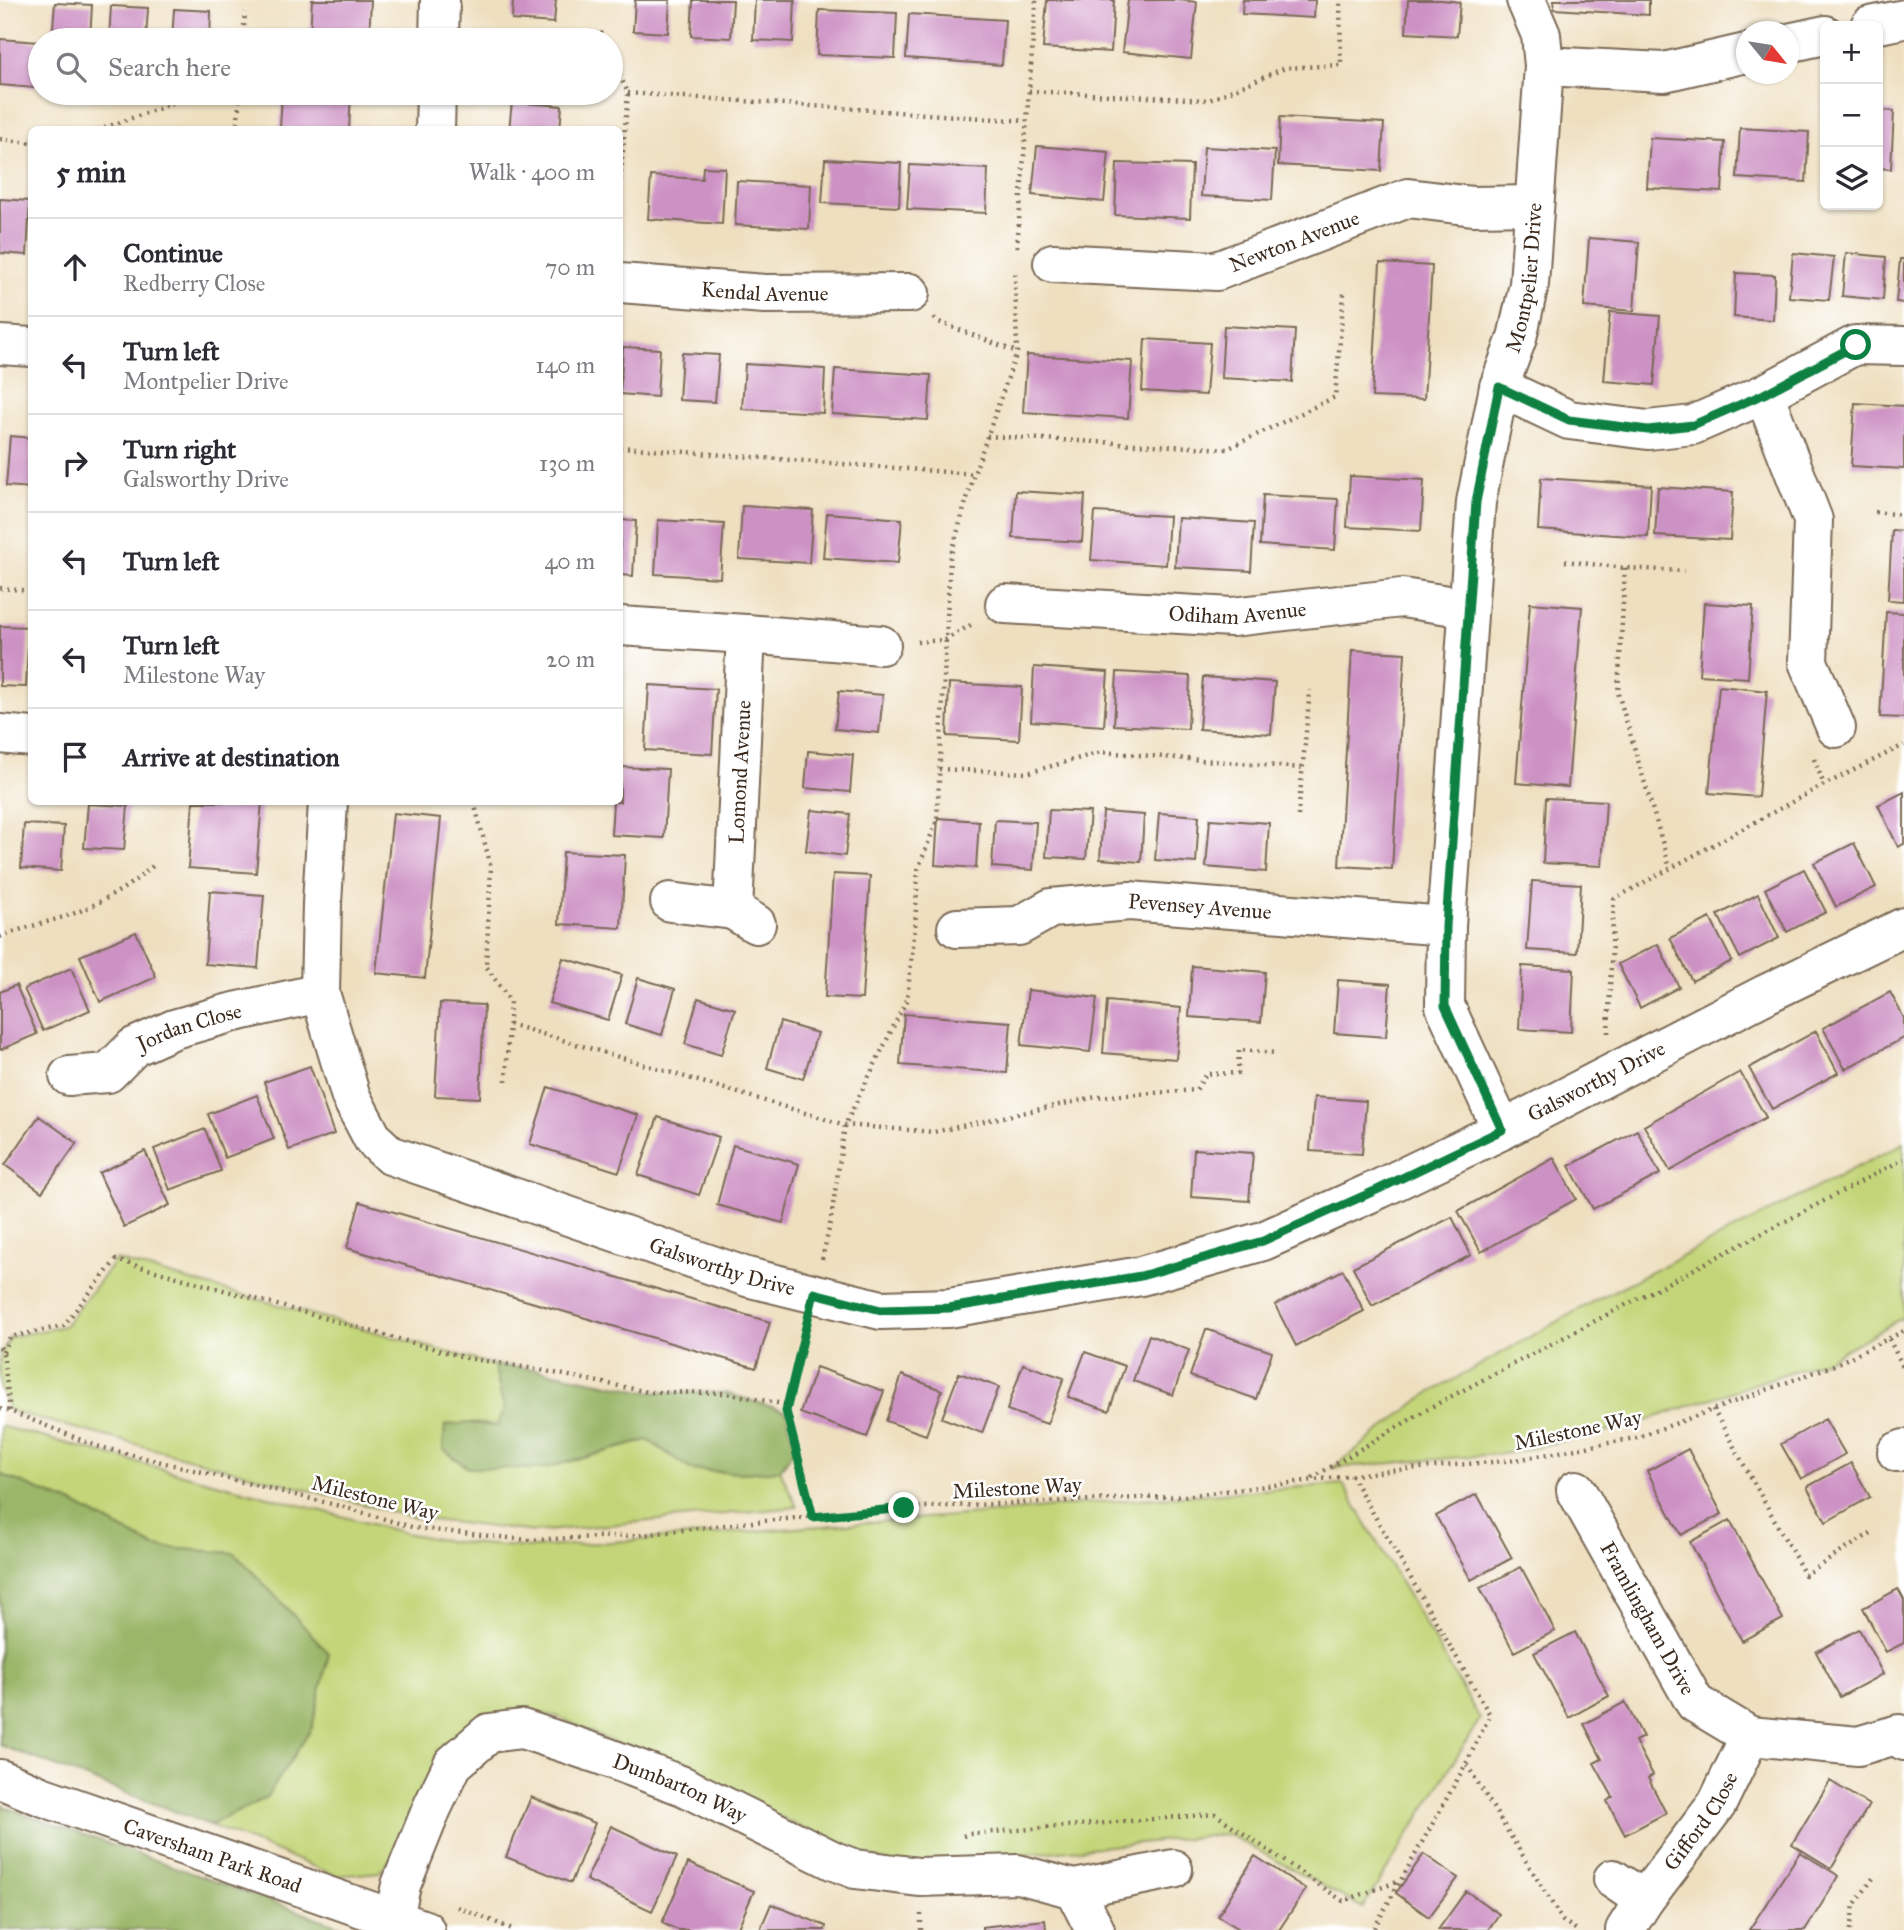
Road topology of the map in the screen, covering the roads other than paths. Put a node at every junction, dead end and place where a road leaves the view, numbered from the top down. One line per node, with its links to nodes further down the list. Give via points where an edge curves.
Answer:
1 (440, 0): 5 (street)
2 (1526, 0): 9 (street, Montpelier Drive, via 1541,35)
3 (1904, 19): 4 (street)
4 (1883, 23)
5 (439, 28)
6 (1820, 36): 7 (street)
7 (1799, 41)
8 (1736, 55): 9 (street, via 1664,72)
9 (1544, 65): 12 (street, Montpelier Drive)
10 (436, 105): 11 (street)
11 (435, 126)
12 (1533, 205): 13 (street, Newton Avenue, via 1473,206 1408,198 1217,271); 19 (street, Montpelier Drive, via 1528,284 1517,338)
13 (1053, 263)
14 (623, 283): 15 (street, Kendal Avenue, via 765,294)
15 (910, 293)
16 (0, 345): 18 (street)
17 (1904, 346): 20 (street, via 1856,345)
18 (28, 347)
19 (1499, 387): 20 (street, via 1569,420 1648,430 1693,425); 22 (street, Montpelier Drive, via 1476,502)
20 (1764, 394): 26 (street, via 1813,520 1808,662)
21 (1005, 604): 22 (street, Odiham Avenue, via 1232,617 1402,598)
22 (1468, 608): 31 (street, Montpelier Drive)
23 (623, 626): 24 (street)
24 (746, 634): 25 (street); 30 (street, Lomond Avenue, via 744,917)
25 (881, 645)
26 (1836, 728)
27 (0, 734): 28 (street)
28 (28, 737)
29 (328, 805): 34 (street, Galsworthy Drive)
30 (670, 902)
31 (1446, 926): 33 (street, Pevensey Avenue, via 1129,901 1051,908 1019,926); 36 (street, Montpelier Drive, via 1445,1006)
32 (1904, 926): 36 (street, Galsworthy Drive)
33 (957, 928)
34 (320, 993): 35 (street, Jordan Close, via 174,1029 134,1047 108,1073); 36 (street, Galsworthy Drive, via 351,1097 373,1139 390,1155 747,1277 881,1310 949,1308 1141,1276 1263,1241)
35 (69, 1076)
36 (1502, 1130)
37 (1577, 1515): 39 (street, Framlingham Drive, via 1695,1703)
38 (1902, 1734): 39 (street, Framlingham Drive, via 1858,1746)
39 (1750, 1736): 44 (street, Gifford Close, via 1717,1804)
40 (0, 1779): 45 (street, Caversham Park Road)
41 (1174, 1869): 43 (street, Dumbarton Way)
42 (1613, 1879): 44 (street, Gifford Close)
43 (1074, 1889): 45 (street, Dumbarton Way, via 1018,1874 919,1877 855,1869 683,1786 522,1728 489,1733 453,1764 401,1885); 46 (street)
44 (1635, 1915)
45 (409, 1924)
46 (1095, 1930)

